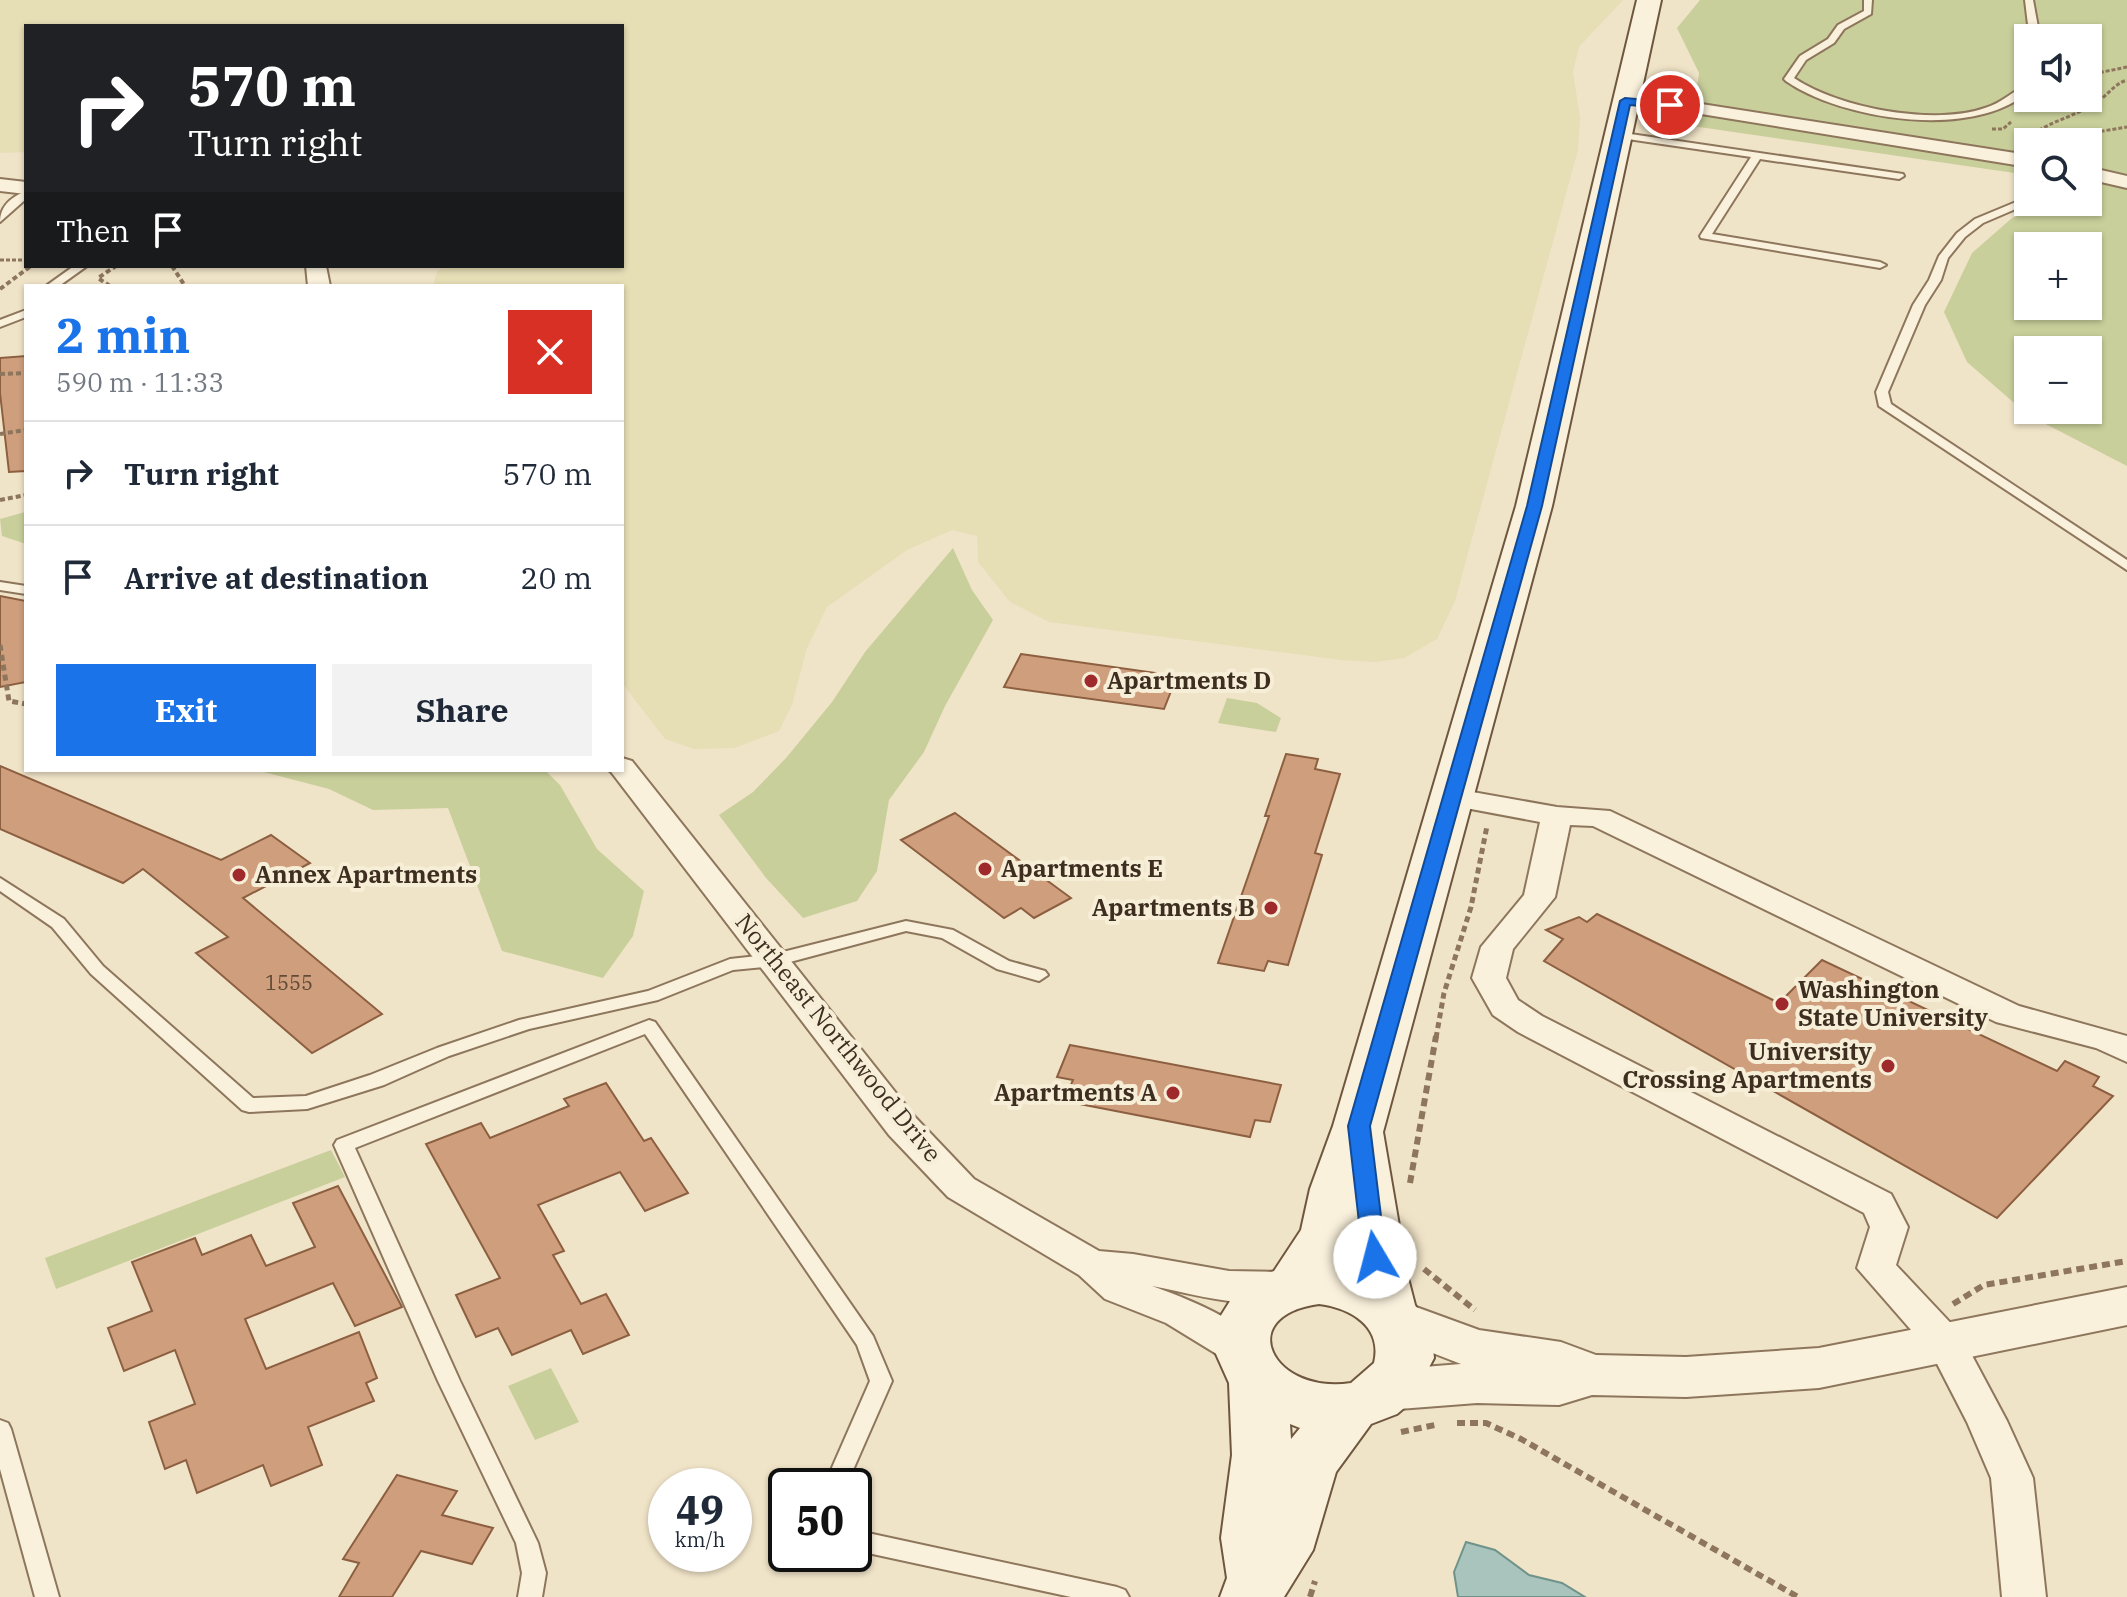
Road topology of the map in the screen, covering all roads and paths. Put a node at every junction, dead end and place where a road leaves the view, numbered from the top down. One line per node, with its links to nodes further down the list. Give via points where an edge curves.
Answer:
1 (1649, 0): 9 (main road)
2 (1868, 0): 8 (lane, via 1864,17 1841,27 1831,41 1803,58 1789,79 1844,104 1943,118 1980,112)
3 (2029, 0): 4 (lane)
4 (2030, 24)
5 (2127, 67): 6 (path)
6 (2102, 72)
7 (2127, 80): 10 (path, via 2028,138)
8 (2014, 98)
9 (1621, 118): 11 (lane); 12 (street, via 1695,108); 44 (main road, via 1534,506)
10 (2127, 127)
11 (1758, 154): 13 (lane); 23 (lane, via 1705,236)
12 (2014, 159)
13 (1899, 176)
14 (2102, 176): 15 (street)
15 (2127, 182)
16 (0, 185): 17 (street)
17 (24, 188)
18 (24, 195): 20 (lane)
19 (2014, 206): 38 (lane, via 1979,221 1943,258 1882,392 1885,406)
20 (0, 219)
21 (0, 260): 22 (path)
22 (24, 260)
23 (1880, 265)
24 (28, 268): 29 (path)
25 (78, 268): 27 (lane)
26 (113, 268): 28 (path, via 98,278)
27 (55, 284)
28 (107, 284)
29 (0, 289)
30 (24, 314): 31 (lane)
31 (0, 324)
32 (24, 373): 33 (path)
33 (0, 374)
34 (24, 430): 35 (path)
35 (0, 434)
36 (24, 495): 37 (path)
37 (0, 500)
38 (2127, 566)
39 (0, 586): 40 (lane)
40 (24, 590)
41 (0, 645): 42 (path, via 9,701)
42 (24, 704)
43 (624, 770): 47 (street, Northeast Northwood Drive)
44 (1450, 797): 45 (street); 50 (main road)
45 (1557, 816): 49 (street, via 1599,817 2008,1014); 58 (street, via 1539,897 1497,947 1489,978 1505,1007 1878,1204 1889,1227 1876,1268)
46 (0, 883): 47 (lane, via 58,923 97,970 249,1105 307,1102 525,1024 652,996 730,965)
47 (775, 960): 48 (lane, via 906,926 947,934 1003,965); 53 (street, Northeast Northwood Drive, via 902,1126 961,1188)
48 (1039, 975)
49 (2127, 1050)
50 (1359, 1126): 54 (main road, via 1328,1234); 56 (main road, via 1370,1237)
51 (1419, 1261): 57 (path, via 1425,1272)
52 (2127, 1261): 58 (path, via 1984,1285 1955,1303)
53 (1092, 1265): 54 (street, Northeast Northwood Drive, via 1229,1286); 59 (street, Northeast Northwood Drive, via 1119,1289 1180,1312)
54 (1290, 1286): 56 (main road, via 1344,1286 1368,1295); 59 (main road, via 1264,1297 1250,1312 1243,1330)
55 (2127, 1306): 58 (street)
56 (1390, 1313): 60 (street, via 1475,1349 1561,1362); 61 (main road, via 1403,1336 1405,1355)
57 (1485, 1316)
58 (1931, 1328): 60 (street, via 1819,1368 1686,1377); 70 (street, via 1987,1421 2012,1478)
59 (1250, 1364): 61 (main road, via 1276,1394 1299,1404); 65 (main road, via 1262,1455 1252,1538)
60 (1592, 1375): 61 (street, via 1559,1385 1477,1383)
61 (1375, 1411): 65 (main road, via 1308,1463 1281,1550); 69 (path, via 1422,1427 1486,1423)
62 (0, 1429): 66 (lane)
63 (843, 1468): 67 (lane, via 881,1381 866,1342 649,1026 344,1145 527,1543 534,1573)
64 (872, 1544): 68 (lane)
65 (1285, 1585)
66 (47, 1597)
67 (530, 1597)
68 (1117, 1597)
69 (1798, 1597)
70 (2024, 1597)

